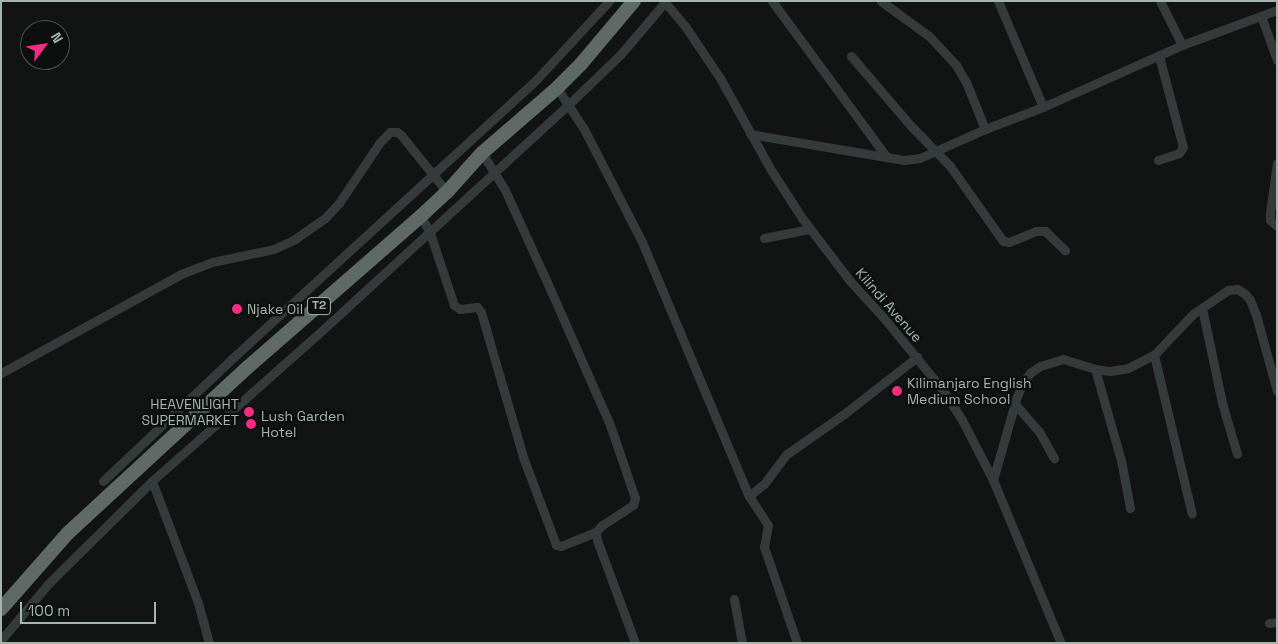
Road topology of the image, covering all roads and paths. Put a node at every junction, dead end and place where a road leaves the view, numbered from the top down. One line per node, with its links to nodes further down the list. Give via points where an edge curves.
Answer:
1 (609, 1): 26 (street, via 535,81)
2 (634, 1): 15 (highway, T2)
3 (772, 1): 22 (street)
4 (881, 1): 18 (street, via 929,36 956,65)
5 (998, 1): 17 (street)
6 (1160, 1): 11 (street)
7 (1272, 1): 9 (street)
8 (665, 2): 16 (street, via 620,55); 19 (street, Kilindi Avenue, via 720,78)
9 (1275, 10): 10 (street)
10 (1261, 16): 11 (street); 14 (street)
11 (1182, 45): 13 (street)
12 (851, 56): 20 (street)
13 (1159, 56): 17 (street); 23 (street, via 1183,147 1179,153)
14 (1277, 60)
15 (557, 88): 16 (street); 21 (highway, T2)
16 (568, 105): 25 (street); 46 (street, via 584,129 642,242)
17 (1043, 107): 18 (street)
18 (985, 129): 20 (street)
19 (750, 134): 22 (street); 30 (street, Kilindi Avenue)
20 (934, 152): 22 (street, via 904,160); 33 (street, via 950,166 1003,241 1045,231)
21 (482, 153): 25 (street); 27 (highway, T2)
22 (886, 156)
23 (1158, 160)
24 (1277, 163): 29 (street, via 1270,220)
25 (495, 173): 31 (street); 49 (street, via 528,239 610,425 635,498 633,506)
26 (432, 175): 27 (street); 38 (street, via 401,135 390,132 339,203 295,239 274,249 212,262 181,274); 44 (street)
27 (447, 192): 28 (highway, T2)
28 (421, 216): 31 (street); 51 (highway, T2, via 236,378 68,533)
29 (1277, 226)
30 (810, 229): 32 (street); 36 (street, Kilindi Avenue)
31 (430, 233): 45 (street); 49 (street, via 454,305 460,309 477,307 481,312 523,457 556,545)
32 (764, 238)
33 (1065, 250)
34 (1202, 308): 35 (street); 39 (street, via 1228,290 1244,292 1256,315); 41 (street, via 1222,403)
35 (1154, 355): 37 (street, via 1128,368); 48 (street)
36 (916, 357): 43 (street, Kilindi Avenue, via 962,420); 46 (street, via 787,454 764,484)
37 (1095, 369): 40 (street, via 1063,359 1040,366 1023,382); 47 (street, via 1121,460)
38 (1, 373)
39 (1276, 389)
40 (1015, 404): 42 (street, via 1040,433); 43 (street)
41 (1237, 454)
42 (1054, 458)
43 (993, 480): 57 (street, Kilindi Avenue)
44 (103, 481)
45 (152, 481): 52 (street, via 48,584); 53 (street, via 198,602)
46 (749, 496): 56 (street, via 768,525 764,548)
47 (1130, 508)
48 (1192, 514)
49 (596, 532): 54 (street)
50 (734, 599): 55 (street)
51 (1, 609)
52 (1, 640)
53 (209, 643)
54 (635, 643)
55 (742, 643)
56 (797, 643)
57 (1061, 643)

